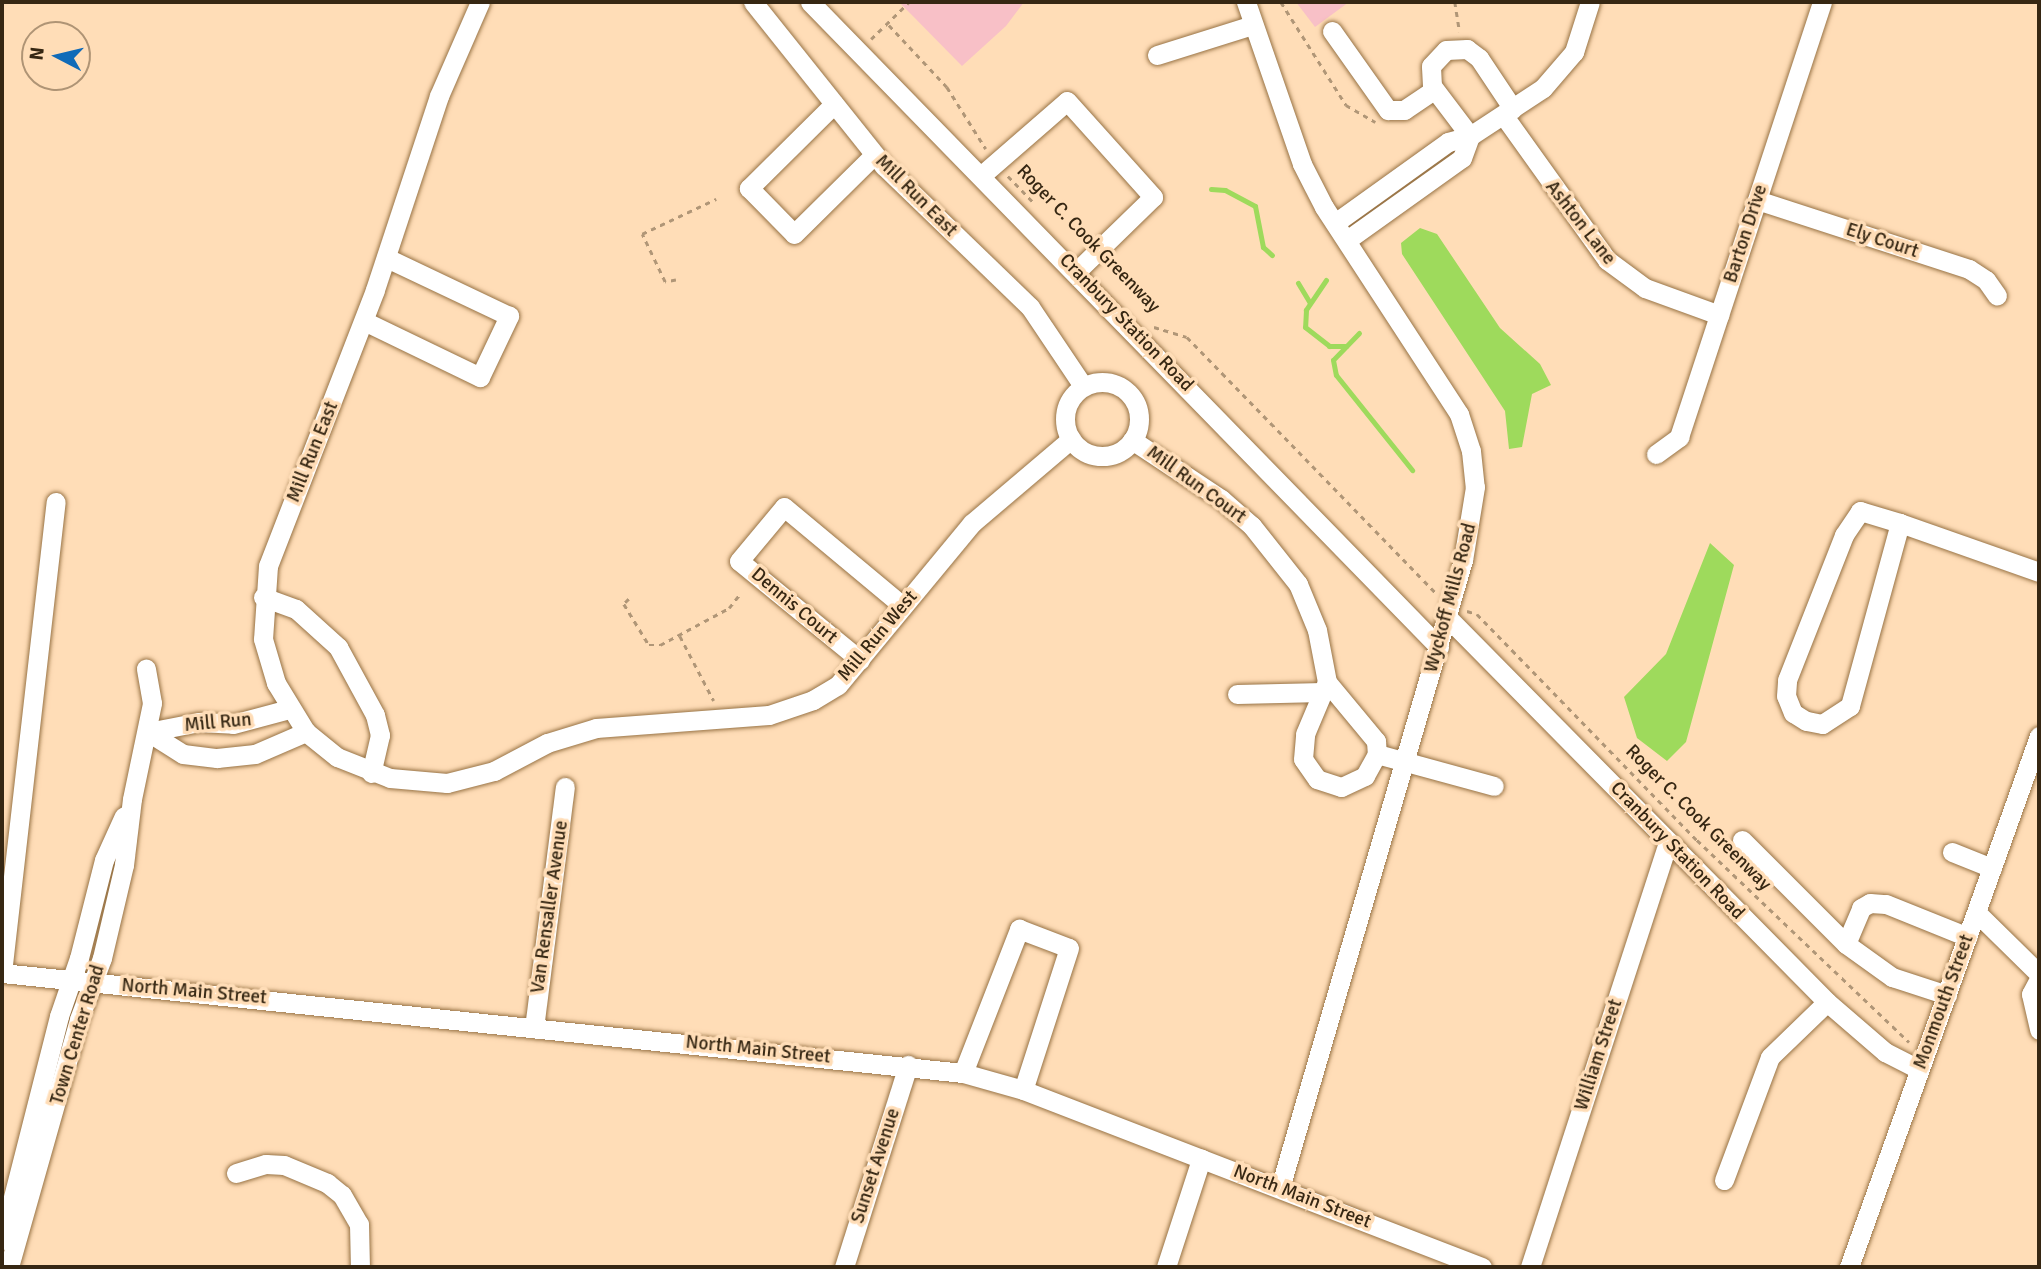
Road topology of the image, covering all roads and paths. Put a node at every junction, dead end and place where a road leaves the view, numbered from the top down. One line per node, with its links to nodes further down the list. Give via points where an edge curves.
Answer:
1 (480, 2): 28 (street, Mill Run East, via 439,96)
2 (753, 2): 16 (street, Mill Run East)
3 (810, 2): 13 (street, Cranbury Station Road)
4 (909, 2): 9 (path)
5 (1246, 2): 10 (street, Wyckoff Mills Road)
6 (1455, 2): 12 (path)
7 (1590, 2): 17 (street, via 1574,52 1543,88)
8 (1822, 2): 24 (street, Barton Drive)
9 (889, 24): 13 (path); 20 (path, Roger C. Cook Greenway, via 947,87)
10 (1253, 25): 14 (street); 26 (street, Wyckoff Mills Road, via 1302,164)
11 (1332, 31): 15 (street, via 1388,110 1404,110)
12 (1460, 32)
13 (858, 51): 20 (street, Cranbury Station Road)
14 (1157, 55)
15 (1434, 90): 17 (street, Ashton Lane, via 1430,77 1436,56 1467,48); 18 (street)
16 (834, 104): 19 (street, Mill Run East); 19 (street, via 749,188 794,234)
17 (1509, 113): 18 (street); 32 (street, Ashton Lane, via 1607,260 1644,288)
18 (1471, 136): 21 (street, via 1448,142); 23 (street, via 1462,158)
19 (874, 155): 35 (street, Mill Run East, via 1030,307)
20 (990, 168): 25 (path, Roger C. Cook Greenway); 29 (street, Cranbury Station Road); 29 (street, via 1067,101 1153,197)
21 (1393, 182): 23 (street); 26 (street)
22 (716, 199): 30 (path, via 642,234 665,282)
23 (1405, 199): 27 (street)
24 (1757, 200): 31 (street, Ely Court, via 1969,269 1986,280); 32 (street, Barton Drive)
25 (1036, 206)
26 (1335, 223): 27 (street, Wyckoff Mills Road)
27 (1347, 240): 48 (street, Wyckoff Mills Road, via 1436,373 1459,414 1471,451 1472,521)
28 (387, 258): 34 (street, Mill Run East); 34 (street, via 509,316 480,377)
29 (1076, 272): 50 (street, Cranbury Station Road)
30 (676, 280)
31 (1997, 296)
32 (1719, 315): 38 (street, Barton Drive, via 1679,437)
33 (1144, 318): 43 (path, Roger C. Cook Greenway, via 1152,326 1187,337)
34 (363, 321): 44 (street, Mill Run East, via 279,537)
35 (1083, 386): 36 (street, via 1068,404 1065,416); 37 (street, via 1115,384 1132,398 1138,419)
36 (1071, 439): 37 (street, via 1086,452 1106,455); 46 (street, Mill Run West, via 972,523)
37 (1132, 440): 53 (street, Mill Run Court, via 1221,499 1276,552 1307,603)
38 (1656, 454)
39 (56, 502): 74 (street)
40 (1900, 523): 40 (street, via 1850,706 1829,721 1806,721 1793,713 1786,696 1787,680 1844,535 1860,512); 41 (street)
41 (2039, 572)
42 (740, 594): 49 (path, via 729,608)
43 (1438, 595)
44 (263, 597): 55 (street, Mill Run East, via 263,639); 62 (street, via 296,609 338,647 375,715 380,735)
45 (629, 599): 49 (path, via 624,604 649,645)
46 (903, 606): 51 (street, Mill Run West); 51 (street, Dennis Court, via 783,507 739,561)
47 (1466, 611): 82 (path, Roger C. Cook Greenway, via 1477,614 1697,840)
48 (1447, 617): 50 (street, Wyckoff Mills Road); 68 (street, Cranbury Station Road)
49 (680, 636): 56 (path, via 712,696)
50 (1439, 647): 61 (street, Wyckoff Mills Road)
51 (860, 660): 56 (street, Mill Run West, via 838,685 793,709)
52 (146, 669): 57 (street, Town Center Road, via 152,703)
53 (1325, 687): 54 (street); 60 (street, Mill Run Court, via 1371,731); 60 (street, via 1302,747 1308,770 1328,785 1341,787 1365,776)
54 (1237, 694)
55 (289, 709): 57 (street, Mill Run, via 233,724 199,722); 58 (street, Mill Run East)
56 (716, 718): 63 (street, Mill Run West, via 620,724 570,734)
57 (148, 732): 58 (street, Mill Run, via 183,754 217,758 256,754); 66 (street, Town Center Road)
58 (306, 732): 62 (street, Mill Run East, via 337,757)
59 (2039, 736): 70 (street, Monmouth Street)
60 (1377, 754): 61 (street)
61 (1406, 763): 64 (street, via 1426,764); 90 (street, Wyckoff Mills Road)
62 (371, 773): 63 (street, Mill Run East, via 413,782)
63 (473, 778)
64 (1494, 786)
65 (565, 787): 80 (street, Van Rensaller Avenue)
66 (131, 799): 76 (street, Town Center Road, via 104,860); 77 (street, Town Center Road, via 124,865)
67 (1742, 840): 73 (street)
68 (1668, 842): 79 (street, Cranbury Station Road); 97 (street, William Street)
69 (1952, 852): 70 (street)
70 (1992, 869): 71 (street, Monmouth Street)
71 (1977, 913): 72 (street, Monmouth Street); 75 (street)
72 (1968, 937): 73 (street, via 1885,904 1870,903 1861,908); 78 (street, Monmouth Street)
73 (1846, 944): 78 (street, via 1892,977)
74 (2, 973): 76 (street, North Main Street)
75 (2039, 977): 81 (street, via 2031,994)
76 (72, 981): 77 (street, North Main Street); 91 (street, Town Center Road)
77 (93, 983): 80 (street, North Main Street); 93 (street, Town Center Road)
78 (1947, 995): 84 (street, Monmouth Street)
79 (1827, 1002): 84 (street, Cranbury Station Road, via 1885,1052); 89 (street, via 1770,1057)
80 (534, 1028): 83 (street, North Main Street)
81 (2039, 1030)
82 (1911, 1045)
83 (908, 1065): 85 (street, North Main Street); 95 (street, Sunset Avenue)
84 (1919, 1069): 98 (street, Monmouth Street)
85 (963, 1073): 86 (street, North Main Street); 86 (street, via 1019,929 1069,948)
86 (1023, 1090): 87 (street, North Main Street)
87 (1201, 1159): 90 (street, North Main Street); 96 (street)
88 (236, 1173): 94 (street, via 275,1164 327,1183 342,1195 359,1224)
89 (1724, 1180)
90 (1280, 1188): 92 (street, North Main Street)
91 (2, 1240)
92 (1477, 1266)
93 (9, 1267)
94 (360, 1267)
95 (844, 1267)
96 (1166, 1267)
97 (1530, 1267)
98 (1849, 1267)

